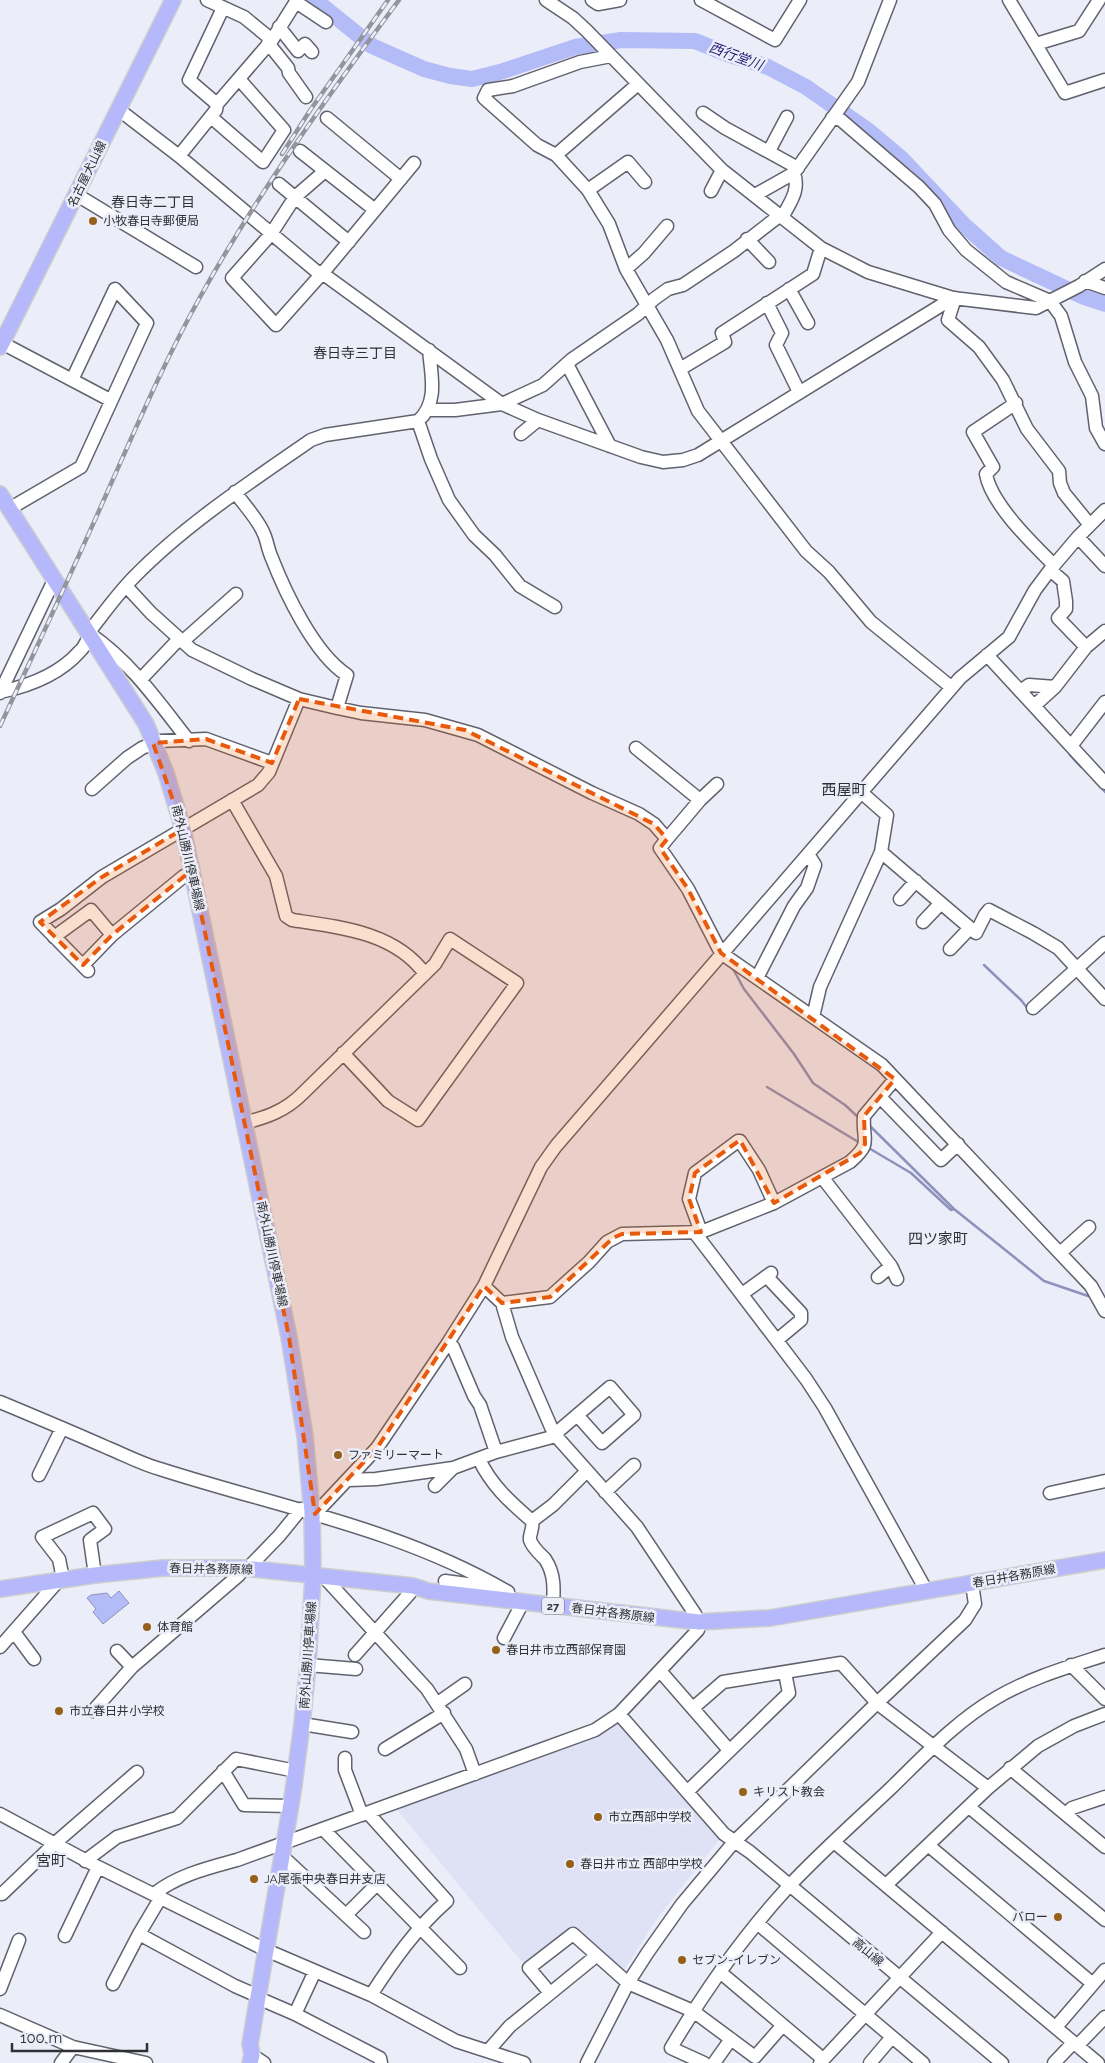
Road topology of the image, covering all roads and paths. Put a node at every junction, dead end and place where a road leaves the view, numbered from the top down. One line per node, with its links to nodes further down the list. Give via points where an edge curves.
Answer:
1 (173, 0): 24 (main road, 名古屋犬山線)
2 (207, 0): 12 (street)
3 (592, 0): 4 (street, via 598,4)
4 (620, 0)
5 (701, 0): 6 (street, via 775,40)
6 (800, 0)
7 (890, 0): 28 (street, via 858,82)
8 (1009, 0): 16 (street)
9 (1100, 0): 16 (street, via 1079,31)
10 (297, 1): 13 (street); 14 (street)
11 (554, 2): 18 (street)
12 (223, 8): 15 (street, via 244,17); 23 (street, via 189,80)
13 (326, 22)
14 (280, 28): 15 (street); 17 (street, via 298,51 305,44)
15 (270, 42): 19 (street); 22 (street, via 292,64 289,73)
16 (1036, 44): 20 (street, via 1065,93)
17 (312, 52)
18 (609, 54): 21 (street); 33 (street, via 513,86 488,90 484,98 537,145)
19 (238, 79): 23 (street); 26 (street, via 284,130 264,162)
20 (1105, 80)
21 (638, 84): 33 (street); 35 (street)
22 (306, 97)
23 (218, 104): 26 (street)
24 (118, 109): 32 (street); 43 (main road, 名古屋犬山線)
25 (703, 113): 31 (street)
26 (210, 117): 32 (street)
27 (787, 117): 31 (street)
28 (833, 117): 36 (street); 62 (street, via 841,120 919,187 935,204 949,230 966,250 1006,282)
29 (327, 118): 38 (street)
30 (300, 151): 37 (street)
31 (769, 151): 36 (street)
32 (179, 156): 49 (street)
33 (556, 156): 41 (street)
34 (414, 163): 38 (street)
35 (722, 170): 42 (street); 44 (street)
36 (796, 170): 44 (street); 47 (street, via 798,183 793,198)
37 (325, 171): 45 (street); 46 (street)
38 (400, 179): 46 (street)
39 (644, 182): 41 (street, via 628,162)
40 (279, 184): 45 (street)
41 (588, 190): 56 (street, via 610,224)
42 (711, 191)
43 (77, 195): 54 (street); 66 (main road, 名古屋犬山線)
44 (755, 195): 47 (street)
45 (295, 197): 49 (street); 51 (street)
46 (375, 210): 51 (street)
47 (780, 217): 50 (street); 52 (street)
48 (667, 226): 56 (street)
49 (271, 234): 57 (street); 57 (street, via 232,278 276,325)
50 (747, 240): 53 (street); 64 (street, via 683,285 668,289)
51 (348, 242): 57 (street)
52 (821, 248): 60 (street, via 813,274); 61 (street, via 868,272)
53 (769, 262)
54 (196, 267)
55 (1105, 267): 58 (street)
56 (626, 269): 64 (street)
57 (322, 273): 67 (street)
58 (1082, 283): 59 (street); 62 (street)
59 (1105, 288)
60 (789, 289): 63 (street); 65 (street)
61 (954, 298): 62 (street, via 1036,308); 71 (street); 73 (street, via 948,320 979,348)
62 (1052, 300): 80 (street, via 1092,396 1096,428)
63 (767, 303): 69 (street, via 722,333 725,342); 71 (street, via 782,333 776,345)
64 (648, 306): 68 (street); 69 (street)
65 (808, 324)
66 (1, 345): 70 (street)
67 (429, 350): 74 (street); 75 (street, via 433,397)
68 (567, 364): 74 (street, via 543,385); 81 (street)
69 (680, 369): 79 (street, via 698,411)
70 (72, 380): 72 (street); 72 (street, via 115,289 146,323)
71 (799, 392): 79 (street)
72 (110, 400): 84 (street, via 81,467)
73 (1016, 403): 86 (street, via 1028,429 1059,471 1064,493); 89 (street, via 973,432 993,467 986,474 988,484 1018,529)
74 (502, 404): 75 (street); 76 (street)
75 (428, 410): 77 (street)
76 (538, 420): 78 (street); 81 (street)
77 (418, 421): 82 (street, via 311,440); 93 (street, via 448,500 474,535 496,555 520,586)
78 (520, 434)
79 (720, 441): 81 (street, via 698,455 663,462); 100 (street, via 806,551 829,572 871,622)
80 (1105, 444)
81 (610, 446)
82 (235, 492): 91 (street, via 157,555); 107 (street, via 264,532 271,556 301,620 328,659 347,675)
83 (0, 494): 84 (main road, 南外山勝川停車場線)
84 (9, 509): 90 (main road, 南外山勝川停車場線)
85 (1105, 510): 86 (street)
86 (1090, 525): 87 (street)
87 (1078, 537): 88 (street); 89 (street)
88 (1105, 566)
89 (1052, 567): 97 (street, via 1063,581 1066,601 1066,609 1058,618); 98 (street, via 1009,637)
90 (54, 580): 95 (main road, 南外山勝川停車場線); 103 (street)
91 (126, 586): 95 (street); 96 (street)
92 (236, 594): 96 (street)
93 (555, 607)
94 (1105, 631): 97 (street)
95 (89, 633): 99 (street); 103 (street, via 82,650 44,678); 109 (main road, 南外山勝川停車場線, via 146,724)
96 (181, 640): 99 (street); 104 (street, via 208,658)
97 (1086, 647): 101 (street)
98 (987, 655): 100 (street); 102 (street)
99 (141, 679): 108 (street)
100 (951, 687): 116 (street)
101 (1055, 687): 102 (street, via 1029,685); 106 (street)
102 (1020, 691): 106 (street)
103 (0, 692)
104 (299, 699): 107 (street); 112 (street)
105 (1105, 702): 110 (street)
106 (1034, 706): 110 (street)
107 (337, 708): 120 (street, via 425,720 478,735 639,814 654,824)
108 (189, 740): 109 (street); 112 (street, via 206,739)
109 (154, 743): 115 (street, via 127,758); 119 (main road, 南外山勝川停車場線)
110 (1071, 746): 113 (street)
111 (636, 748): 118 (street)
112 (272, 763): 117 (street, via 266,778)
113 (1105, 783)
114 (717, 784): 118 (street)
115 (92, 789)
116 (861, 792): 121 (street, via 887,816); 122 (street)
117 (232, 800): 119 (street); 135 (street, via 276,876 286,916 292,920 348,928 384,941 403,952)
118 (700, 800): 120 (street)
119 (183, 829): 123 (main road, 南外山勝川停車場線); 130 (street, via 102,877 40,922)
120 (667, 839): 133 (street, via 660,848)
121 (882, 852): 124 (street); 139 (street, via 820,987)
122 (808, 854): 133 (street); 136 (street, via 814,865 807,888 794,906)
123 (193, 875): 129 (street, via 184,876); 143 (main road, 南外山勝川停車場線)
124 (916, 882): 125 (street); 126 (street)
125 (900, 899)
126 (941, 903): 127 (street); 128 (street)
127 (923, 922)
128 (970, 928): 132 (street); 134 (street, via 976,933 990,910 1058,948)
129 (112, 935): 130 (street, via 91,910); 130 (street, via 85,968)
130 (54, 937)
131 (1105, 943): 134 (street)
132 (950, 948)
133 (724, 950): 136 (street); 153 (street, via 540,1167)
134 (1077, 969): 137 (street); 138 (street)
135 (425, 974): 140 (street); 140 (street, via 450,939 517,983 418,1120 388,1101)
136 (757, 978): 139 (street)
137 (1105, 999)
138 (1033, 1008)
139 (812, 1017): 141 (street, via 882,1065)
140 (343, 1053): 143 (street, via 288,1106 269,1117)
141 (895, 1079): 142 (street); 144 (street)
142 (880, 1096): 144 (street, via 940,1160); 145 (street, via 864,1116 866,1144 860,1153)
143 (244, 1123): 174 (main road, 南外山勝川停車場線, via 290,1337 305,1436)
144 (958, 1144): 149 (street)
145 (822, 1177): 146 (street); 150 (street)
146 (774, 1203): 148 (street); 148 (street, via 759,1170 738,1141 696,1173 690,1200)
147 (1089, 1227): 149 (street)
148 (698, 1232): 154 (street); 155 (street, via 622,1234 607,1242 550,1297)
149 (1060, 1253): 156 (street, via 1091,1286)
150 (891, 1266): 151 (street); 152 (street)
151 (878, 1277)
152 (897, 1279)
153 (484, 1286): 155 (street); 158 (street)
154 (742, 1294): 157 (street); 157 (street, via 770,1276 801,1314 801,1320)
155 (502, 1303): 162 (street, via 512,1337)
156 (1105, 1311)
157 (777, 1340): 185 (street, via 825,1408)
158 (448, 1343): 163 (street, via 453,1347 480,1405); 169 (street, via 378,1448)
159 (0, 1402): 161 (street)
160 (577, 1415): 160 (street, via 610,1387 634,1415 602,1442); 162 (street)
161 (62, 1428): 168 (street); 174 (street, via 158,1469)
162 (556, 1435): 163 (street); 167 (street)
163 (496, 1452): 164 (street)
164 (479, 1459): 166 (street); 175 (street, via 498,1491)
165 (634, 1465): 172 (street)
166 (453, 1468): 169 (street); 171 (street)
167 (587, 1471): 172 (street); 175 (street)
168 (39, 1475)
169 (349, 1480): 174 (street)
170 (1105, 1481): 173 (street)
171 (435, 1486)
172 (606, 1492): 189 (street, via 636,1527)
173 (1050, 1493)
174 (309, 1512): 177 (street); 179 (main road, 南外山勝川停車場線); 186 (street, via 433,1554 480,1575)
175 (532, 1521): 188 (street, via 531,1543 550,1567 554,1583)
176 (1105, 1560): 182 (main road, 春日井各務原線 / 27)
177 (246, 1568): 178 (main road, 春日井各務原線 / 27, via 164,1568); 179 (main road, 春日井各務原線 / 27); 200 (street)
178 (95, 1575): 180 (main road, 春日井各務原線 / 27); 180 (street, via 90,1540 105,1529 93,1514 42,1537 59,1559)
179 (318, 1576): 183 (main road, 春日井各務原線 / 27); 191 (street); 198 (main road, 南外山勝川停車場線)
180 (61, 1580): 184 (main road, 春日井各務原線 / 27); 190 (street)
181 (445, 1581): 186 (street)
182 (972, 1584): 185 (main road, 春日井各務原線 / 27); 206 (street, via 975,1604 965,1620)
183 (413, 1586): 186 (main road, 春日井各務原線 / 27, via 428,1591); 191 (street)
184 (0, 1589)
185 (926, 1590): 189 (main road, 春日井各務原線 / 27, via 770,1618)
186 (505, 1595): 187 (main road, 春日井各務原線 / 27)
187 (523, 1602): 188 (main road, 春日井各務原線 / 27); 192 (street)
188 (553, 1606): 189 (main road, 春日井各務原線 / 27)
189 (699, 1622): 202 (street, via 698,1630)
190 (14, 1632): 193 (street); 197 (street)
191 (375, 1633): 195 (street); 207 (street)
192 (504, 1638)
193 (0, 1647)
194 (117, 1652): 200 (street)
195 (355, 1655)
196 (1105, 1655): 199 (street)
197 (34, 1659)
198 (308, 1665): 201 (street); 212 (main road, 南外山勝川停車場線)
199 (1071, 1666): 205 (street); 214 (street, via 1026,1682 996,1698 968,1716)
200 (132, 1667): 209 (street)
201 (356, 1669)
202 (660, 1672): 208 (street); 210 (street)
203 (785, 1673): 206 (street, via 841,1663); 208 (street, via 723,1682); 216 (street, via 789,1693)
204 (465, 1684): 207 (street)
205 (1105, 1699)
206 (877, 1702): 214 (street); 232 (street)
207 (441, 1708): 215 (street); 222 (street, via 466,1749)
208 (693, 1708): 216 (street)
209 (93, 1711)
210 (619, 1714): 222 (street, via 595,1730); 224 (street, 高山線)
211 (1105, 1714): 218 (street, via 1074,1726 1038,1746)
212 (302, 1724): 213 (street); 220 (main road, 南外山勝川停車場線)
213 (352, 1732)
214 (934, 1746): 223 (street); 233 (street)
215 (385, 1749)
216 (729, 1750): 224 (street)
217 (345, 1758): 229 (street, via 345,1770)
218 (1010, 1768): 223 (street); 230 (street)
219 (223, 1771): 220 (street, via 236,1759); 226 (street, via 244,1805); 238 (street, via 177,1818 117,1837)
220 (296, 1771): 226 (main road, 南外山勝川停車場線)
221 (137, 1772): 234 (street)
222 (475, 1774): 229 (street)
223 (988, 1788): 227 (street)
224 (687, 1792): 232 (street, 高山線)
225 (1105, 1797): 230 (street, via 1072,1808)
226 (291, 1806): 237 (main road, 南外山勝川停車場線)
227 (969, 1807): 235 (street); 246 (street)
228 (0, 1814): 234 (street)
229 (365, 1814): 231 (street); 248 (street, via 447,1901)
230 (1066, 1814): 236 (street)
231 (324, 1830): 237 (street); 240 (street)
232 (734, 1842): 242 (street, 高山線); 261 (street, via 682,1904)
233 (834, 1842): 241 (street); 242 (street)
234 (54, 1844): 238 (street); 243 (street)
235 (928, 1845): 241 (street); 263 (street)
236 (1105, 1847)
237 (284, 1850): 244 (street, via 190,1874 162,1887); 245 (street); 254 (main road, 南外山勝川停車場線)
238 (86, 1860): 239 (street)
239 (98, 1867): 244 (street); 252 (street)
240 (377, 1884): 245 (street); 248 (street)
241 (886, 1885): 250 (street)
242 (790, 1886): 247 (street); 260 (street, 高山線)
243 (2, 1894)
244 (157, 1895): 251 (street); 254 (street)
245 (346, 1915): 249 (street)
246 (1105, 1920)
247 (757, 1923): 259 (street); 270 (street)
248 (421, 1927): 256 (street); 266 (street, via 395,1958)
249 (364, 1932)
250 (942, 1932): 260 (street); 274 (street)
251 (138, 1934): 262 (street); 267 (street)
252 (65, 1936)
253 (19, 1940): 264 (street)
254 (266, 1950): 258 (street); 267 (main road, 南外山勝川停車場線)
255 (596, 1956): 261 (street); 265 (street); 265 (street, via 573,1934 529,1968)
256 (460, 1968)
257 (1105, 1970): 263 (street)
258 (315, 1971): 266 (street); 269 (street)
259 (720, 1972): 268 (street); 273 (street)
260 (899, 1978): 270 (street); 292 (street, 高山線)
261 (628, 1983): 268 (street); 287 (street)
262 (113, 1984)
263 (1093, 1984): 274 (street)
264 (0, 1989)
265 (550, 1993): 279 (street, via 510,2026)
266 (371, 1995): 279 (street, via 456,2041)
267 (258, 1997): 269 (street); 281 (main road, 南外山勝川停車場線, via 250,2044)
268 (693, 2011): 276 (street); 288 (street, via 671,2048)
269 (295, 2014): 286 (street, via 361,2046 380,2058)
270 (865, 2014): 275 (street); 282 (street)
271 (0, 2015): 278 (street)
272 (1105, 2016): 277 (street)
273 (783, 2025): 276 (street, via 755,2057); 282 (street)
274 (1056, 2027): 277 (street)
275 (892, 2037): 290 (street); 291 (street)
276 (731, 2039): 289 (street)
277 (1075, 2044): 293 (street); 294 (street)
278 (73, 2047): 284 (street); 285 (street)
279 (488, 2051): 283 (street)
280 (1105, 2059): 294 (street)
281 (255, 2060)
282 (821, 2061)
283 (516, 2062)
284 (61, 2063)
285 (146, 2063)
286 (381, 2063)
287 (587, 2063)
288 (704, 2063)
289 (714, 2063)
290 (870, 2063)
291 (923, 2063)
292 (1002, 2063)
293 (1054, 2063)
294 (1099, 2063)

